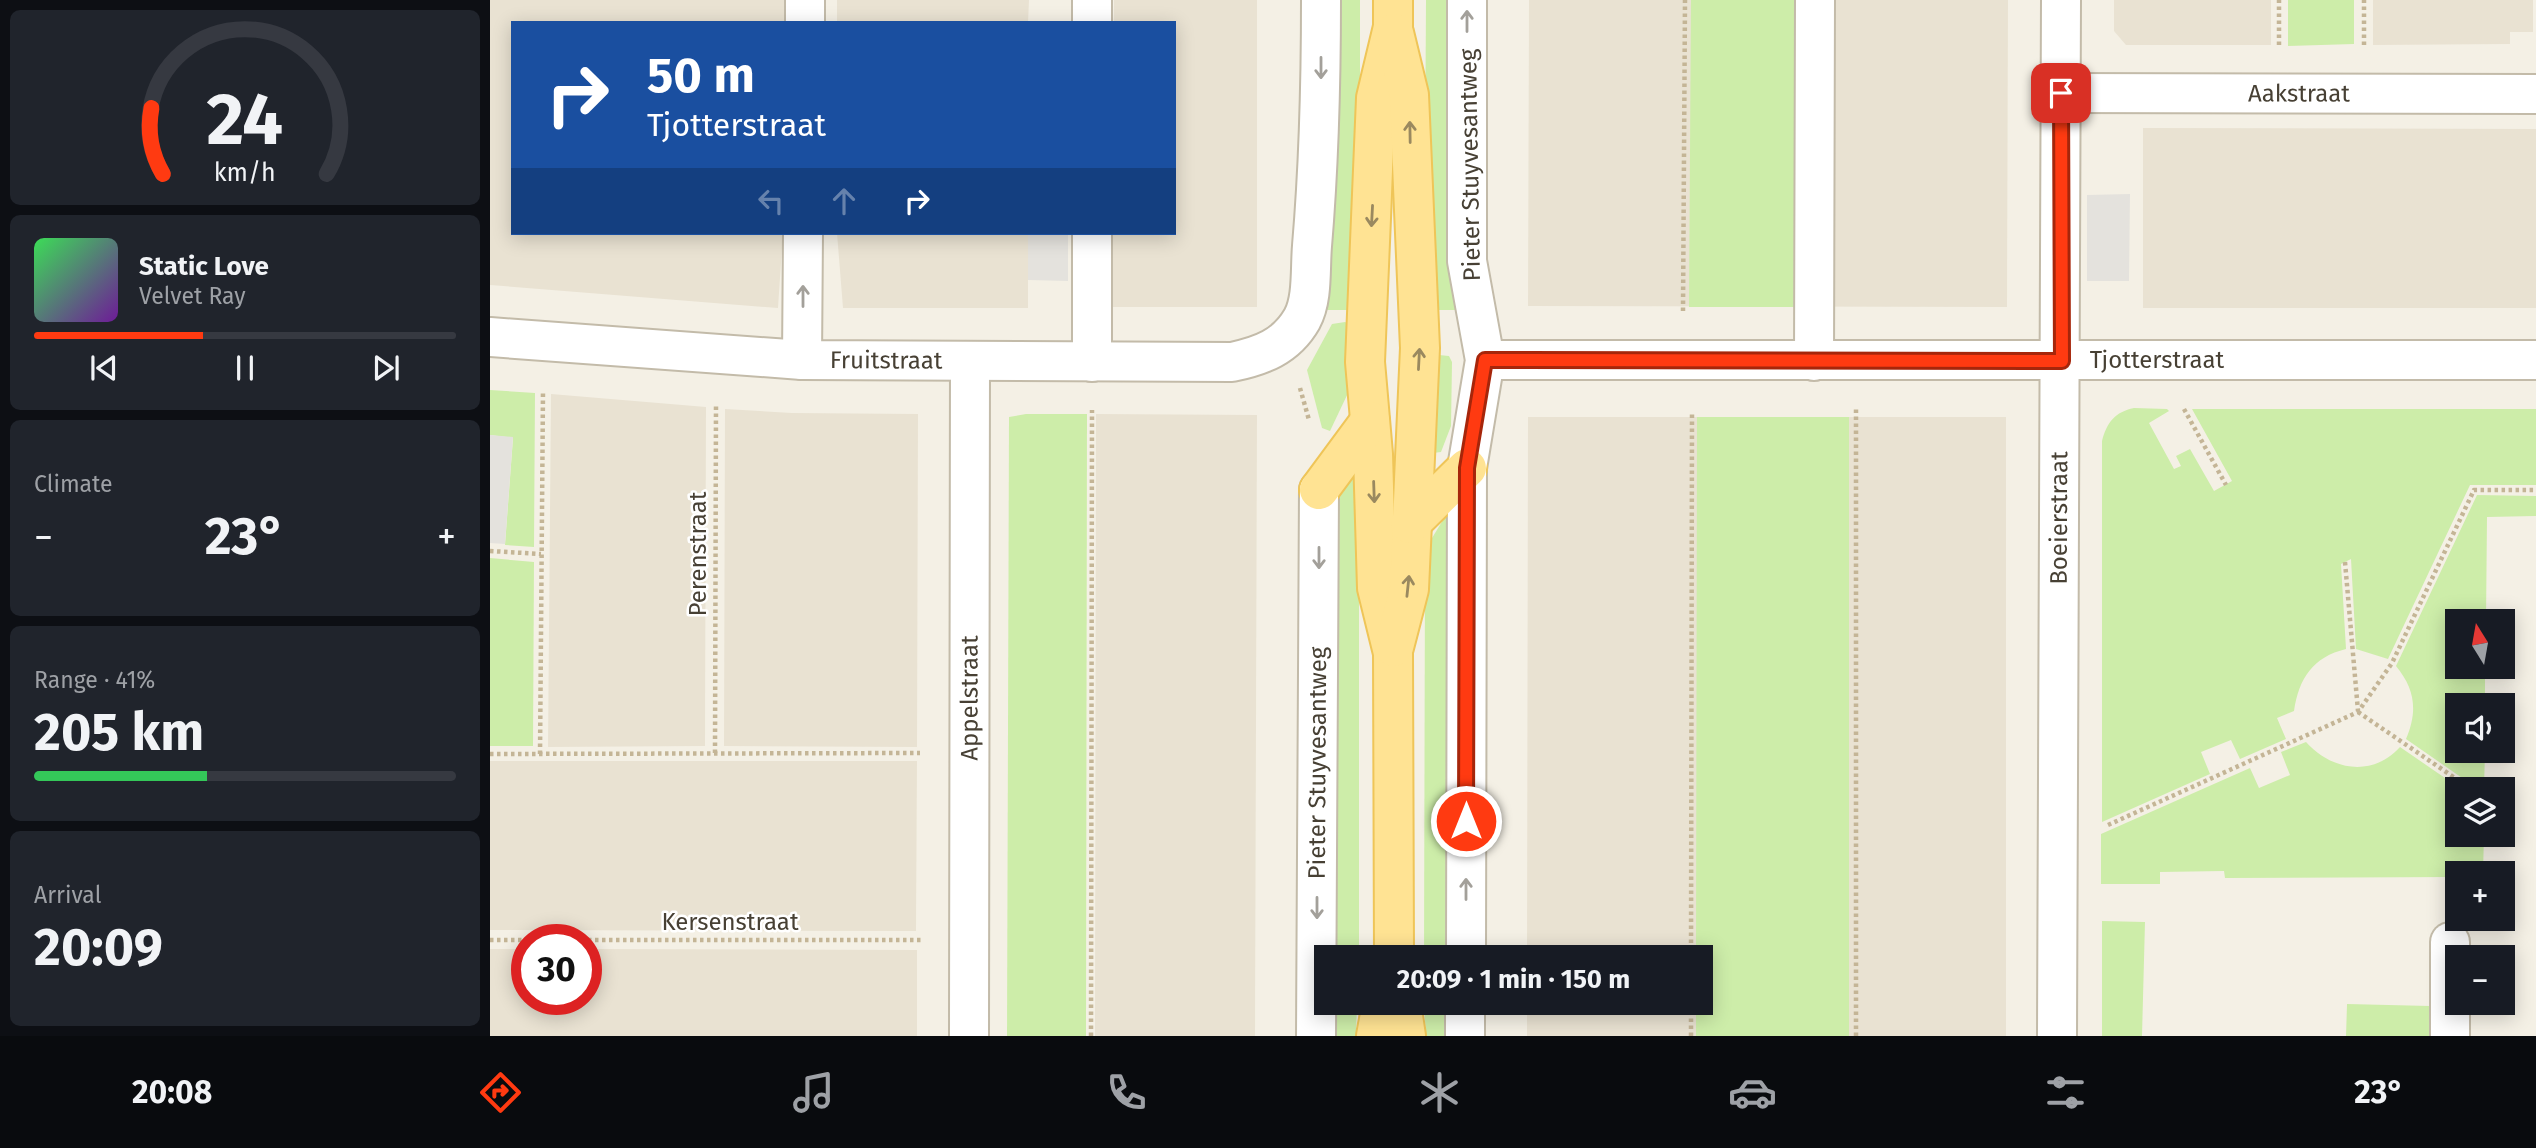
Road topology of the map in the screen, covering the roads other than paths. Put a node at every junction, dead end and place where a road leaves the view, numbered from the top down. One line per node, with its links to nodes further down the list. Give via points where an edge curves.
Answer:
1 (806, 0): 8 (street)
2 (1092, 0): 9 (street)
3 (1321, 0): 20 (street, Fruitstraat, one-way to 20, via 1321,135 1308,305 1294,331 1279,346 1232,362)
4 (1467, 0): 16 (street, Pieter Stuyvesantweg, one-way to 4, via 1467,261)
5 (1815, 0): 21 (street)
6 (2061, 0): 10 (street, Boeierstraat)
7 (1393, 13): 22 (main road, one-way to 22, via 1376,98 1365,340); 25 (main road, one-way to 7, via 1420,348 1419,274 1409,95)
8 (805, 21)
9 (1092, 21)
10 (2061, 93): 11 (street, Aakstraat); 19 (street, Boeierstraat)
11 (2536, 94)
12 (803, 235): 15 (street, one-way to 12)
13 (1092, 235): 20 (street)
14 (490, 337): 15 (street, Fruitstraat)
15 (802, 360): 18 (street, Fruitstraat)
16 (1485, 360): 21 (street, Tjotterstraat); 23 (street, Pieter Stuyvesantweg)
17 (2536, 360): 19 (street, Tjotterstraat)
18 (970, 361): 20 (street, Fruitstraat); 33 (street, Appelstraat)
19 (2062, 361): 21 (street, Tjotterstraat); 38 (street, Boeierstraat)
20 (1092, 362)
21 (1814, 362)
22 (1370, 421): 24 (main road); 26 (main road, one-way to 26, via 1377,587)
23 (1467, 468): 25 (main road); 29 (street, Pieter Stuyvesantweg, one-way to 23)
24 (1319, 490): 34 (street, Pieter Stuyvesantweg, one-way to 34)
25 (1410, 524): 26 (main road, one-way to 25, via 1409,589)
26 (1393, 653): 28 (main road)
27 (2450, 942): 39 (street)
28 (1393, 945)
29 (1466, 945)
30 (1380, 1015): 35 (main road)
31 (1403, 1015): 36 (main road)
32 (1465, 1015): 37 (street)
33 (969, 1036)
34 (1316, 1036)
35 (1376, 1036)
36 (1406, 1036)
37 (1465, 1036)
38 (2057, 1036)
39 (2450, 1036)

